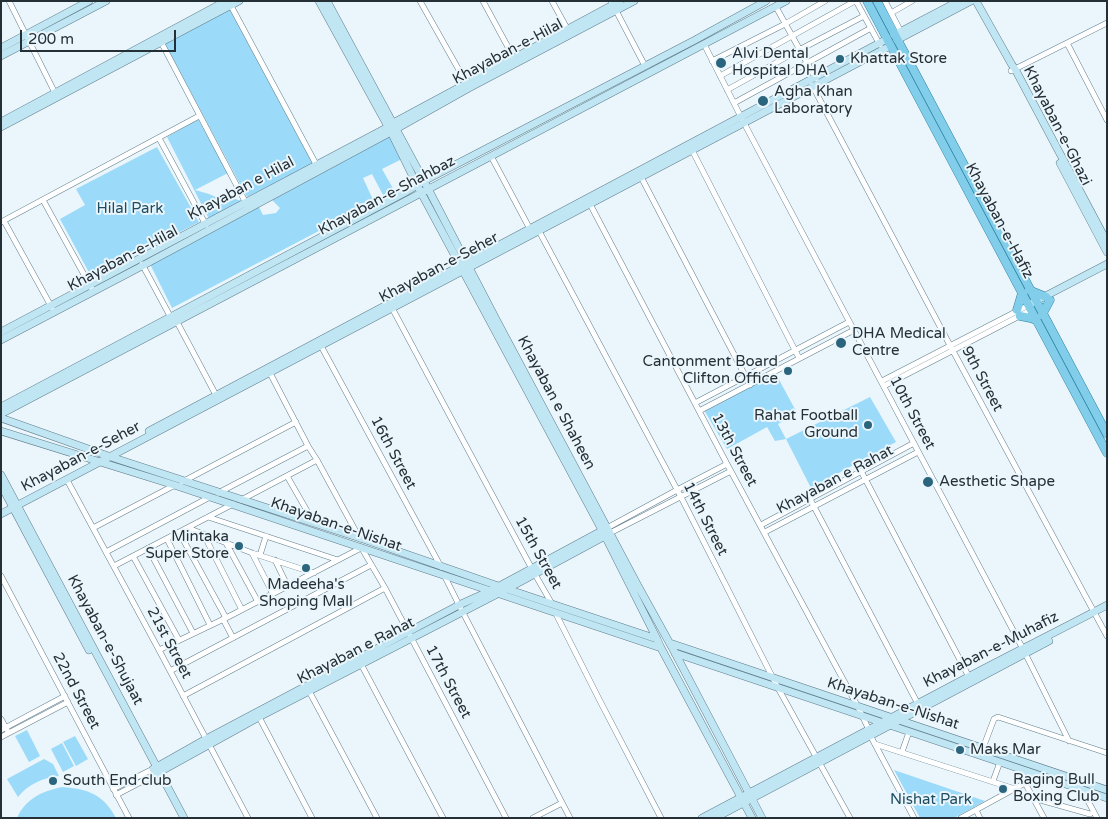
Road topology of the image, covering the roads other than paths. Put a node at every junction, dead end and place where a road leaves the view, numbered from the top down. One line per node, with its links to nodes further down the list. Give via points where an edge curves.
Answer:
1 (9, 1): 32 (street)
2 (89, 1): 32 (street)
3 (106, 1): 32 (street)
4 (239, 1): 21 (street)
5 (320, 1): 22 (street, Khayaban e Shaheen)
6 (420, 1): 48 (street)
7 (483, 1): 41 (street)
8 (552, 1): 30 (street)
9 (634, 1): 23 (street, Khayaban-e-Hilal)
10 (766, 1): 44 (street, Khayaban-e-Shahbaz)
11 (786, 1): 24 (street, Khayaban-e-Shahbaz)
12 (825, 1): 28 (street)
13 (855, 1): 26 (street); 31 (street)
14 (867, 1): 33 (main road, Khayaban-e-Hafiz)
15 (876, 1): 33 (main road, Khayaban-e-Hafiz)
16 (885, 1): 25 (street)
17 (912, 1): 25 (street)
18 (959, 1): 33 (street)
19 (971, 1): 33 (street, Khayaban-e-Seher)
20 (976, 1): 45 (street, Khayaban-e-Ghazi)
21 (228, 3): 34 (street); 61 (street)
22 (327, 5): 57 (street, Khayaban e Shaheen)
23 (615, 5): 30 (street, Khayaban-e-Hilal); 44 (street)
24 (776, 7): 28 (street, 9th Street); 36 (street, Khayaban-e-Shahbaz)
25 (891, 13): 33 (street)
26 (864, 16): 29 (street); 39 (street)
27 (1107, 23): 35 (street)
28 (785, 24): 31 (street, 9th Street); 42 (street)
29 (871, 28): 37 (street); 43 (street)
30 (569, 32): 41 (street, Khayaban-e-Hilal)
31 (792, 36): 39 (street, 9th Street); 46 (street)
32 (28, 38): 38 (street); 40 (street); 50 (street)
33 (895, 38): 37 (street, Khayaban-e-Seher); 62 (main road, Khayaban-e-Hafiz); 64 (main road, Khayaban-e-Hafiz)
34 (160, 40): 50 (street); 52 (street)
35 (1067, 43): 45 (street); 54 (street)
36 (704, 44): 42 (street, 10th Street); 60 (street, Khayaban-e-Shahbaz)
37 (881, 46): 47 (street, Khayaban-e-Seher)
38 (1, 48)
39 (799, 50): 43 (street, 9th Street); 49 (street)
40 (1, 56)
41 (515, 61): 48 (street, Khayaban-e-Hilal)
42 (712, 61): 46 (street, 10th Street)
43 (807, 63): 47 (street, 9th Street); 51 (street)
44 (646, 66): 65 (street, Khayaban-e-Shahbaz)
45 (1012, 68): 74 (street, Khayaban-e-Ghazi); 75 (street, Khayaban-e-Ghazi)
46 (720, 76): 49 (street, 10th Street)
47 (814, 82): 53 (street, Khayaban-e-Seher); 95 (street, 9th Street)
48 (468, 86): 57 (street, Khayaban-e-Hilal)
49 (728, 90): 51 (street, 10th Street)
50 (57, 95): 55 (street); 56 (street)
51 (734, 103): 53 (street, 10th Street)
52 (199, 116): 58 (street); 70 (street)
53 (742, 120): 59 (street, Khayaban-e-Seher); 63 (street, Khayaban-e-Seher); 90 (street, 10th Street)
54 (1107, 120)
55 (1, 122)
56 (1, 127)
57 (392, 128): 61 (street); 65 (street, Khayaban e Shaheen); 66 (street, Khayaban e Shaheen)
58 (159, 138): 68 (street); 72 (street)
59 (692, 150): 63 (street, Khayaban-e-Seher); 96 (street)
60 (491, 156): 67 (street, Khayaban-e-Shahbaz); 73 (street, 14th Street)
61 (318, 167): 70 (street, Khayaban e Hilal)
62 (968, 171): 64 (main road); 81 (main road, Khayaban-e-Hafiz)
63 (639, 174): 69 (street, Khayaban-e-Seher); 73 (street, Khayaban-e-Seher); 99 (street)
64 (960, 176): 81 (main road, Khayaban-e-Hafiz)
65 (424, 181): 66 (street, Khayaban-e-Shahbaz); 67 (street, Khayaban e Shaheen)
66 (417, 185): 67 (street, Khayaban e Shaheen); 87 (street, Khayaban-e-Shahbaz)
67 (425, 191): 78 (street, Khayaban e Shaheen); 89 (street, Khayaban-e-Shahbaz)
68 (43, 200): 71 (street); 80 (street)
69 (590, 204): 73 (street, Khayaban-e-Seher); 103 (street, 13th Street)
70 (247, 205): 72 (street, Khayaban e Hilal)
71 (3, 222): 85 (street)
72 (207, 227): 76 (street, Khayaban e Hilal)
73 (534, 231): 78 (street, Khayaban-e-Seher); 128 (street, 14th Street)
74 (1107, 242)
75 (1107, 252)
76 (141, 262): 80 (street, Khayaban e Hilal); 87 (street)
77 (1107, 264): 82 (street)
78 (465, 267): 83 (street, Khayaban-e-Seher); 145 (street, Khayaban e Shaheen)
79 (1107, 268): 82 (street)
80 (92, 288): 85 (street, Khayaban-e-Hilal)
81 (1026, 291): 82 (main road); 84 (main road, Khayaban-e-Hafiz); 86 (main road)
82 (1048, 298): 84 (street); 88 (main road)
83 (391, 306): 94 (street, Khayaban-e-Seher); 163 (street, 15th Street)
84 (1033, 306): 86 (street); 88 (main road, Khayaban-e-Hafiz)
85 (52, 309): 92 (street); 93 (street)
86 (1019, 313): 88 (main road, via 1030,318); 95 (street)
87 (170, 316): 104 (street, Khayaban-e-Shahbaz)
88 (1039, 317): 110 (main road, Khayaban-e-Hafiz); 114 (main road, Khayaban-e-Hafiz)
89 (177, 322): 102 (street); 106 (street, Khayaban-e-Shahbaz)
90 (849, 322): 91 (street, 10th Street); 96 (street)
91 (854, 330): 97 (street); 100 (street, 10th Street)
92 (1, 332)
93 (1, 340)
94 (320, 343): 98 (street, Khayaban-e-Seher); 102 (street, Khayaban-e-Seher); 162 (street, 16th Street)
95 (952, 348): 100 (street); 179 (street, 9th Street)
96 (795, 350): 97 (street); 99 (street)
97 (799, 358): 101 (street)
98 (270, 373): 102 (street, Khayaban-e-Seher); 108 (street, 17th Street)
99 (745, 376): 101 (street); 103 (street)
100 (883, 384): 111 (street, 10th Street)
101 (750, 385): 105 (street)
102 (217, 398): 115 (street, Khayaban-e-Seher)
103 (695, 403): 105 (street, 13th Street)
104 (1, 407)
105 (699, 411): 118 (street, 13th Street)
106 (1, 414)
107 (1, 418): 115 (street, Khayaban-e-Nishat)
108 (296, 422): 112 (street, 17th Street); 125 (street)
109 (1, 431): 117 (street, Khayaban-e-Nishat)
110 (1107, 434)
111 (914, 443): 113 (street, 10th Street); 120 (street)
112 (308, 446): 116 (street, 17th Street); 129 (street)
113 (918, 452): 123 (street, Khayaban e Rahat); 191 (street, 10th Street)
114 (1107, 453)
115 (108, 455): 117 (street, Khayaban-e-Seher); 125 (street, Khayaban-e-Nishat)
116 (318, 460): 122 (street); 149 (street, 17th Street)
117 (97, 461): 124 (street, Khayaban-e-Seher); 127 (street, Khayaban-e-Nishat); 134 (street, Khayaban-e-Seher)
118 (728, 464): 119 (street, 13th Street); 128 (street)
119 (731, 470): 131 (street); 141 (street, 13th Street)
120 (861, 471): 123 (street); 132 (street)
121 (1, 475): 134 (street, Khayaban-e-Shujaat)
122 (287, 476): 133 (street); 140 (street)
123 (866, 479): 136 (street, Khayaban e Rahat); 196 (street)
124 (67, 480): 134 (street, Khayaban-e-Seher); 142 (street, 21st Street)
125 (185, 480): 127 (street); 129 (street, Khayaban-e-Nishat)
126 (1, 485): 134 (street)
127 (174, 485): 130 (street, Khayaban-e-Nishat); 142 (street)
128 (677, 490): 131 (street, 14th Street); 145 (street)
129 (220, 492): 130 (street); 133 (street, Khayaban-e-Nishat)
130 (209, 497): 135 (street, Khayaban-e-Nishat); 154 (street)
131 (681, 497): 145 (street); 195 (street, 14th Street)
132 (810, 499): 136 (street); 141 (street)
133 (242, 500): 135 (street); 140 (street, Khayaban-e-Nishat)
134 (15, 505): 137 (street, Khayaban-e-Seher); 138 (street, Khayaban-e-Seher); 222 (street, Khayaban-e-Shujaat)
135 (232, 505): 139 (street); 153 (street, Khayaban-e-Nishat)
136 (814, 506): 146 (street, Khayaban e Rahat); 202 (street)
137 (1, 510)
138 (1, 514)
139 (208, 517): 143 (street); 148 (street)
140 (314, 524): 149 (street, Khayaban-e-Nishat)
141 (761, 525): 146 (street, 13th Street)
142 (93, 528): 154 (street, 21st Street)
143 (188, 528): 144 (street); 147 (street)
144 (179, 532): 150 (street); 180 (street)
145 (606, 532): 163 (street, Khayaban e Rahat); 186 (street, Khayaban e Shaheen); 188 (street, Khayaban e Shaheen)
146 (765, 532): 203 (street, 13th Street)
147 (204, 535): 151 (street); 177 (street)
148 (266, 536): 156 (street); 159 (street)
149 (360, 538): 153 (street, 17th Street); 162 (street, Khayaban-e-Nishat)
150 (167, 539): 152 (street); 181 (street)
151 (226, 543): 155 (street); 172 (street)
152 (148, 548): 157 (street); 182 (street)
153 (361, 548): 159 (street); 160 (street, 17th Street); 166 (street, Khayaban-e-Nishat)
154 (106, 552): 161 (street, 21st Street)
155 (252, 553): 156 (street); 171 (street)
156 (260, 555): 158 (street)
157 (133, 556): 161 (street); 187 (street)
158 (275, 560): 164 (street); 167 (street)
159 (338, 560): 164 (street)
160 (371, 565): 168 (street, 17th Street); 185 (street)
161 (114, 566): 190 (street, 21st Street)
162 (440, 566): 166 (street, 16th Street); 170 (street, Khayaban-e-Nishat)
163 (533, 572): 169 (street, Khayaban e Rahat); 170 (street, Khayaban e Rahat); 173 (street, 15th Street)
164 (314, 573): 167 (street)
165 (1, 576): 199 (street, 22nd Street)
166 (445, 576): 170 (street, Khayaban-e-Nishat); 175 (street, 16th Street)
167 (288, 587): 171 (street)
168 (385, 588): 183 (street, 17th Street); 200 (street)
169 (507, 589): 170 (street, Khayaban e Rahat); 173 (street)
170 (495, 590): 175 (street, Khayaban e Rahat); 178 (street, Khayaban-e-Nishat)
171 (273, 594): 172 (street)
172 (258, 602): 177 (street)
173 (552, 604): 178 (street, 15th Street); 186 (street)
174 (1107, 605): 179 (street, Khayaban-e-Muhafiz)
175 (461, 608): 183 (street, Khayaban e Rahat); 235 (street)
176 (1107, 609): 179 (street, Khayaban-e-Muhafiz)
177 (242, 610): 180 (street)
178 (556, 613): 189 (street, Khayaban-e-Nishat); 248 (street, 15th Street)
179 (1095, 614): 184 (street, 9th Street); 191 (street, Khayaban-e-Muhafiz)
180 (225, 619): 181 (street); 185 (street)
181 (210, 625): 182 (street)
182 (194, 633): 187 (street)
183 (410, 635): 193 (street, Khayaban e Rahat); 212 (street, Khayaban e Rahat); 245 (street, 17th Street)
184 (1107, 636)
185 (233, 638): 194 (street)
186 (657, 639): 189 (street, Khayaban e Shaheen)
187 (180, 640): 190 (street)
188 (670, 643): 192 (street, Khayaban e Shaheen); 195 (street, Khayaban-e-Nishat)
189 (661, 648): 234 (street, Khayaban e Shaheen)
190 (159, 650): 194 (street, 21st Street)
191 (1024, 652): 196 (street, Khayaban-e-Muhafiz); 213 (street, 10th Street)
192 (675, 653): 197 (street, Khayaban-e-Nishat); 231 (street, Khayaban e Shaheen)
193 (361, 664): 198 (street, Khayaban e Rahat); 244 (street)
194 (170, 671): 200 (street, 21st Street)
195 (773, 678): 197 (street, 14th Street); 203 (street, Khayaban-e-Nishat)
196 (970, 679): 202 (street, Khayaban-e-Muhafiz)
197 (778, 688): 204 (street, Khayaban-e-Nishat); 218 (street, 14th Street)
198 (309, 691): 205 (street, Khayaban e Rahat); 243 (street)
199 (65, 696): 201 (street, 22nd Street); 208 (street)
200 (183, 696): 212 (street, 21st Street)
201 (68, 702): 208 (street); 226 (street, 22nd Street)
202 (919, 706): 207 (street, Khayaban-e-Muhafiz)
203 (858, 707): 204 (street, 13th Street); 207 (street, Khayaban-e-Nishat)
204 (862, 716): 207 (street, Khayaban-e-Nishat); 210 (street, 13th Street)
205 (259, 717): 212 (street, Khayaban e Rahat); 242 (street)
206 (1, 718): 208 (street)
207 (891, 722): 209 (street, Khayaban-e-Nishat); 210 (street, Khayaban-e-Muhafiz); 215 (street, Khayaban-e-Nishat)
208 (5, 730): 211 (street)
209 (909, 732): 216 (street); 220 (street, Khayaban-e-Nishat)
210 (870, 733): 214 (street); 218 (street, Khayaban-e-Muhafiz)
211 (1, 736)
212 (207, 741): 222 (street, Khayaban e Rahat); 241 (street, 21st Street)
213 (1070, 741): 215 (street, via 998,717 994,719); 217 (street)
214 (875, 744): 216 (street); 254 (street)
215 (983, 748): 219 (street, Khayaban-e-Nishat)
216 (902, 752): 224 (street)
217 (1107, 753)
218 (818, 759): 231 (street, Khayaban-e-Muhafiz); 253 (street, 14th Street)
219 (1020, 761): 221 (street); 223 (street, Khayaban-e-Nishat)
220 (1000, 762): 221 (street, Khayaban-e-Nishat); 224 (street)
221 (1022, 769): 225 (street); 228 (street, Khayaban-e-Nishat)
222 (156, 770): 226 (street, Khayaban e Rahat); 230 (street, Khayaban e Rahat); 239 (street, Khayaban-e-Shujaat); 240 (street, Khayaban-e-Shujaat)
223 (1077, 780): 228 (street); 229 (street, Khayaban-e-Nishat)
224 (994, 781): 227 (street)
225 (1025, 783): 227 (street); 232 (street)
226 (114, 789): 230 (street, 22nd Street)
227 (1014, 789): 236 (street)
228 (1082, 789): 233 (street, Khayaban-e-Nishat); 237 (street)
229 (1107, 790)
230 (116, 795): 238 (street, 22nd Street)
231 (750, 795): 234 (street, Khayaban-e-Muhafiz); 252 (street, Khayaban e Shaheen)
232 (1033, 798): 237 (street); 257 (street)
233 (1107, 798)
234 (742, 800): 249 (street, Khayaban-e-Muhafiz); 250 (street, Khayaban-e-Muhafiz); 251 (street, Khayaban e Shaheen)
235 (562, 803): 246 (street); 247 (street)
236 (976, 810): 255 (street); 256 (street)
237 (1094, 815): 258 (street)
238 (129, 818)
239 (179, 818)
240 (184, 818)
241 (248, 818)
242 (312, 818)
243 (377, 818)
244 (443, 818)
245 (506, 818)
246 (533, 818)
247 (570, 818)
248 (661, 818)
249 (702, 818)
250 (715, 818)
251 (752, 818)
252 (762, 818)
253 (850, 818)
254 (914, 818)
255 (961, 818)
256 (980, 818)
257 (1044, 818)
258 (1081, 818)

